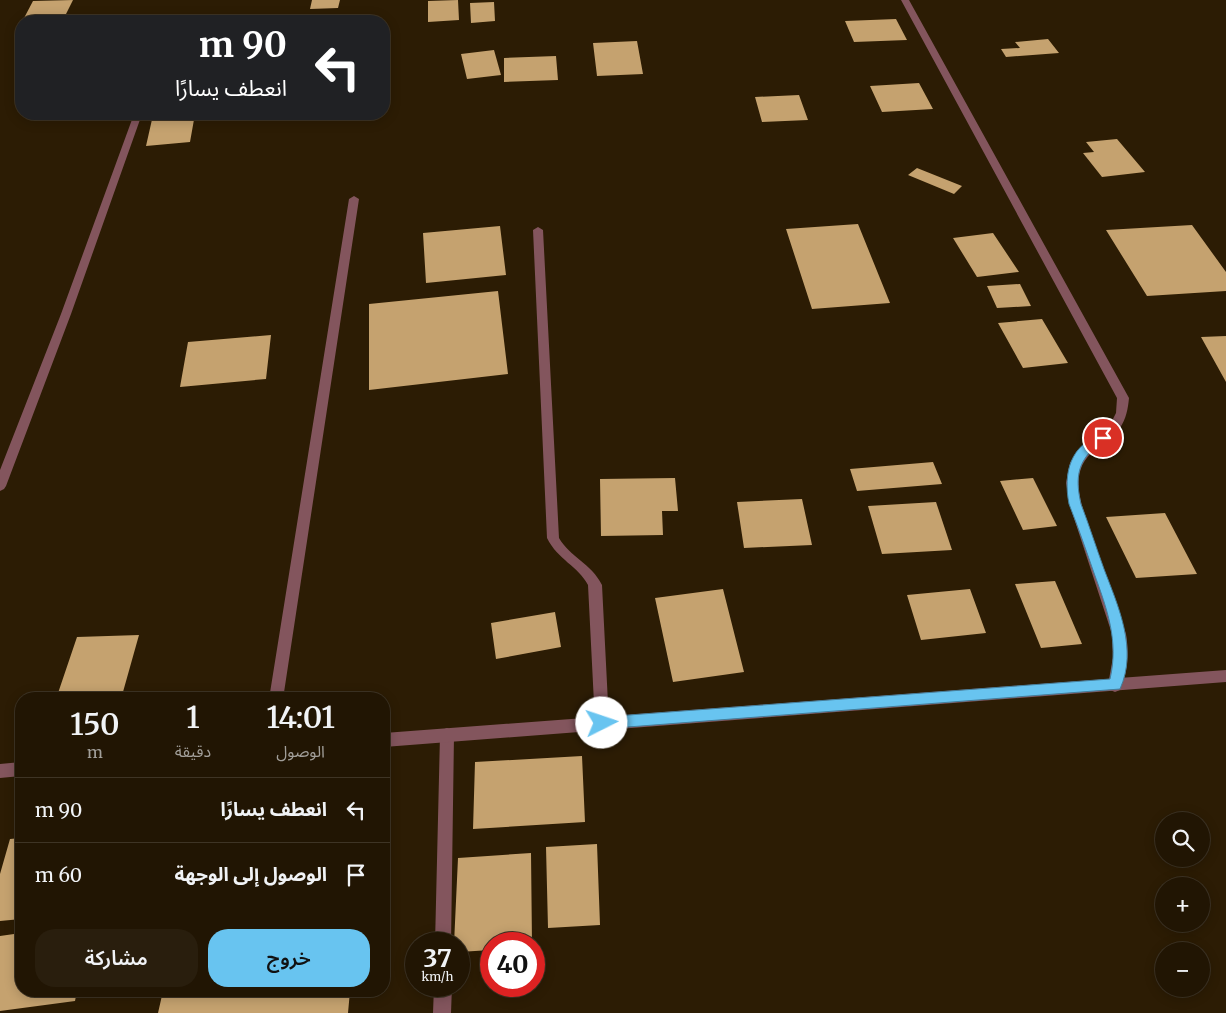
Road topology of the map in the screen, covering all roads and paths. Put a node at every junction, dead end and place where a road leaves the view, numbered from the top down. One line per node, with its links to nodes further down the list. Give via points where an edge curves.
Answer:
1 (905, 0): 7 (street, via 1123,398 1124,409 1114,430 1091,444 1075,464 1072,476 1075,504 1116,618 1120,663)
2 (136, 120): 5 (street)
3 (354, 199): 8 (street)
4 (538, 230): 9 (street, via 553,538 564,556 588,572 596,585)
5 (0, 486)
6 (1226, 676): 7 (street)
7 (1115, 684): 9 (street)
8 (277, 692)
9 (602, 723): 10 (street)
10 (447, 735): 11 (street); 14 (street)
11 (390, 740)
12 (15, 770): 13 (street)
13 (0, 771)
14 (443, 932)
15 (442, 997): 16 (street)
16 (442, 1013)

